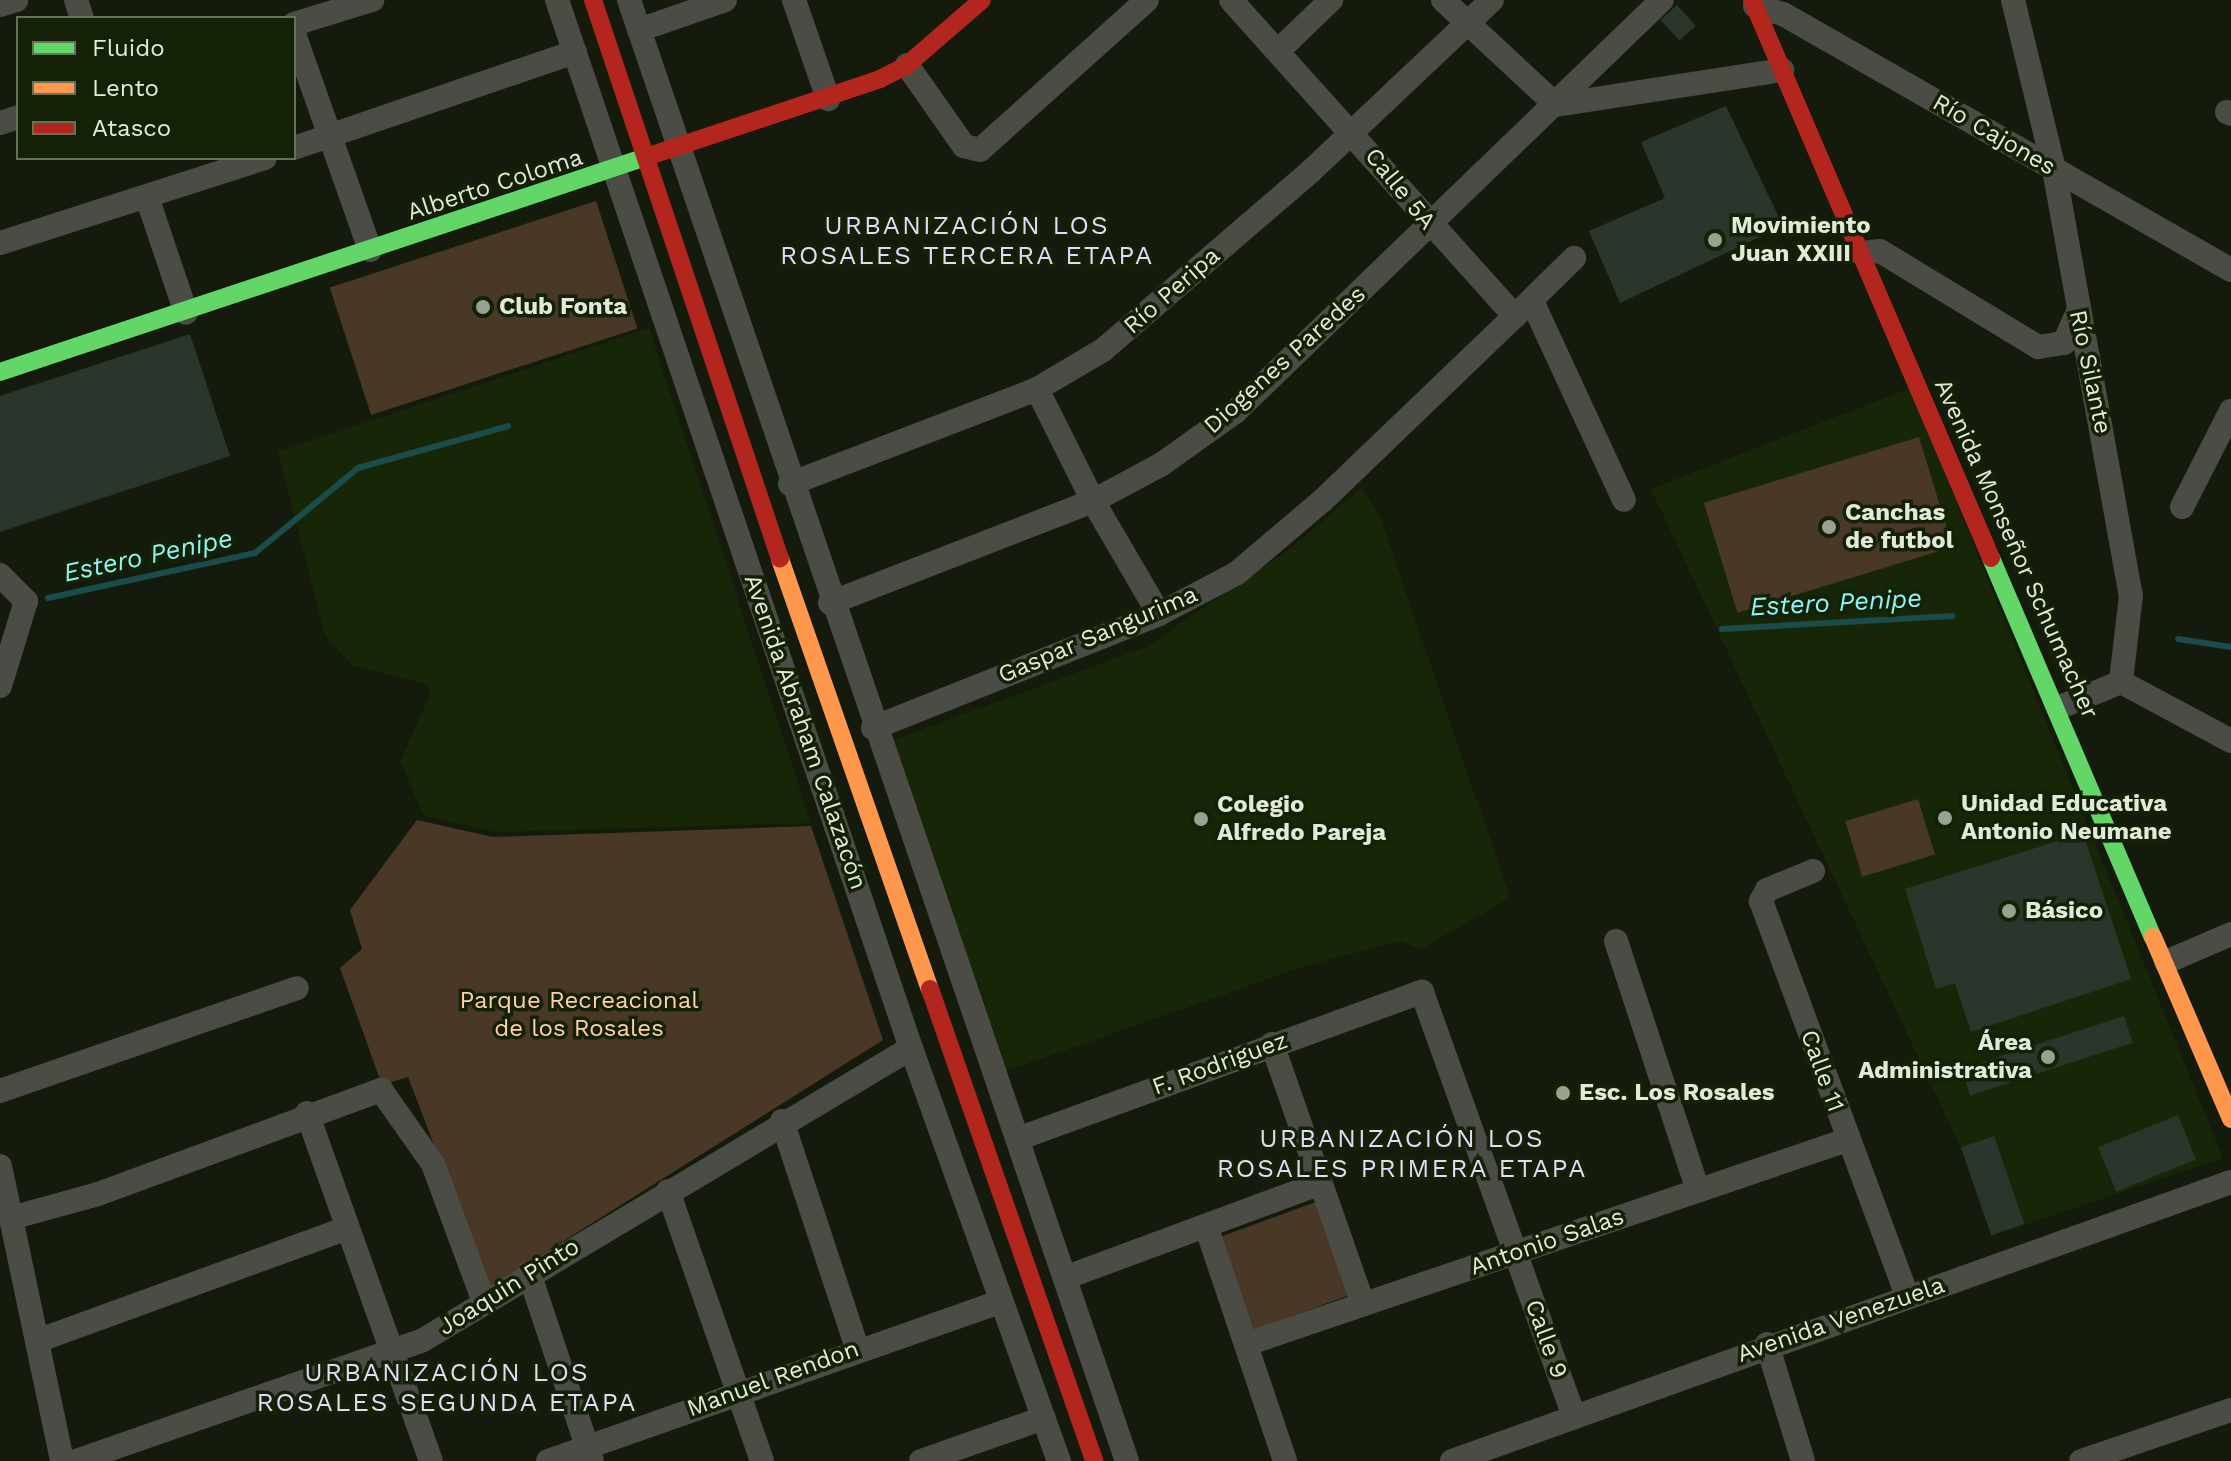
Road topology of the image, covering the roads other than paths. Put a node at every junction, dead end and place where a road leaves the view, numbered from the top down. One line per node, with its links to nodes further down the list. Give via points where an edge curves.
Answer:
1 (16, 0): 17 (street)
2 (372, 0): 18 (street)
3 (557, 0): 24 (street, Avenida Abraham Calazacón)
4 (593, 0): 34 (street, Avenida Abraham Calazacón)
5 (629, 0): 21 (street)
6 (725, 0): 21 (street)
7 (794, 0): 27 (street)
8 (982, 0): 25 (street, Alberto Coloma)
9 (1147, 0): 25 (street, via 980,150 964,146)
10 (1231, 0): 23 (street, Calle 5A)
11 (1331, 0): 23 (street)
12 (1443, 0): 20 (street)
13 (1492, 0): 20 (street, Río Peripa)
14 (1662, 0): 28 (street, Diogenes Paredes)
15 (2013, 0): 35 (street, Río Silante)
16 (1754, 3): 26 (street, Avenida Monseñor Schumacher); 35 (street, Río Cajones, via 1783,14)
17 (0, 5)
18 (317, 8): 19 (street)
19 (296, 23)
20 (1467, 26): 28 (street); 29 (street, Río Peripa)
21 (639, 30): 32 (street)
22 (296, 39): 30 (street)
23 (1278, 51): 29 (street, Calle 5A)
24 (575, 52): 30 (street); 36 (street, Avenida Abraham Calazacón)
25 (907, 65): 27 (street, Alberto Coloma)
26 (1782, 70): 28 (street); 41 (street, Avenida Monseñor Schumacher)
27 (828, 99): 32 (street, Alberto Coloma)
28 (1556, 105): 38 (street, Diogenes Paredes)
29 (1352, 129): 38 (street, Calle 5A); 48 (street, Río Peripa, via 1103,350)
30 (334, 135): 31 (street); 40 (street)
31 (296, 147)
32 (676, 152): 34 (street, Alberto Coloma); 50 (street)
33 (259, 160): 37 (street)
34 (644, 162): 36 (street, Alberto Coloma); 108 (street, Avenida Abraham Calazacón)
35 (2054, 169): 43 (street, Río Cajones); 46 (street, Río Silante)
36 (616, 171): 40 (street, Alberto Coloma); 69 (street, Avenida Abraham Calazacón)
37 (147, 197): 39 (street); 45 (street)
38 (1428, 224): 44 (street, Calle 5A); 52 (street, Diogenes Paredes, via 1235,412 1162,464)
39 (0, 243)
40 (370, 250): 45 (street, Alberto Coloma)
41 (1861, 253): 46 (street, via 1880,251 2038,347 2064,343); 59 (street, Avenida Monseñor Schumacher)
42 (1574, 258): 44 (street)
43 (2231, 270)
44 (1523, 308): 51 (street); 56 (street, Gaspar Sangurima, via 1274,542 1237,573)
45 (186, 313): 47 (street, Alberto Coloma)
46 (2077, 314): 57 (street, Río Silante, via 2131,595)
47 (0, 372)
48 (1037, 389): 50 (street, Río Peripa); 52 (street)
49 (2231, 411): 53 (street)
50 (790, 484): 55 (street)
51 (1624, 500)
52 (1093, 501): 55 (street, Diogenes Paredes); 56 (street)
53 (2182, 507)
54 (0, 575): 58 (street, via 26,601)
55 (830, 603): 60 (street)
56 (1159, 614): 60 (street, Gaspar Sangurima)
57 (2121, 682): 59 (street); 61 (street)
58 (0, 686)
59 (2060, 707): 65 (street, Avenida Monseñor Schumacher)
60 (873, 728): 74 (street)
61 (2231, 741)
62 (1813, 871): 75 (street, Calle 11, via 1767,890 1761,901)
63 (2231, 934): 65 (street)
64 (1616, 941): 79 (street)
65 (2166, 962): 72 (street, Avenida Monseñor Schumacher)
66 (297, 988): 70 (street)
67 (1422, 992): 68 (street, F. Rodriguez); 84 (street, Calle 9)
68 (1272, 1044): 74 (street, F. Rodriguez); 78 (street)
69 (911, 1048): 73 (street, Joaquin Pinto); 89 (street, Avenida Abraham Calazacón)
70 (0, 1091)
71 (307, 1113): 81 (street, via 98,1194); 83 (street); 88 (street, via 366,1091 391,1096 433,1164)
72 (2231, 1119)
73 (782, 1121): 80 (street, Joaquin Pinto); 94 (street)
74 (1020, 1138): 86 (street)
75 (1847, 1140): 79 (street, Antonio Salas); 87 (street, Calle 11)
76 (0, 1166): 81 (street)
77 (2231, 1182): 87 (street, Avenida Venezuela)
78 (1318, 1184): 82 (street); 90 (street)
79 (1698, 1190): 84 (street, Antonio Salas)
80 (668, 1191): 85 (street, Joaquin Pinto); 96 (street)
81 (11, 1218): 91 (street)
82 (1206, 1226): 86 (street); 92 (street)
83 (347, 1228): 91 (street); 95 (street)
84 (1515, 1253): 90 (street, Antonio Salas); 98 (street, Calle 9)
85 (529, 1273): 88 (street, Joaquin Pinto); 100 (street)
86 (1067, 1277): 109 (street)
87 (1908, 1298): 93 (street, Avenida Venezuela)
88 (484, 1302): 95 (street, Joaquin Pinto)
89 (1000, 1302): 94 (street, Manuel Rendon); 99 (street, Avenida Abraham Calazacón)
90 (1363, 1304): 92 (street, Antonio Salas)
91 (37, 1341): 101 (street)
92 (1247, 1344): 110 (street)
93 (1767, 1344): 98 (street, Avenida Venezuela); 112 (street)
94 (857, 1348): 96 (street, Manuel Rendon)
95 (392, 1355): 102 (street, Joaquin Pinto); 103 (street)
96 (736, 1394): 100 (street, Manuel Rendon); 105 (street)
97 (2231, 1410): 113 (street)
98 (1573, 1414): 111 (street, Avenida Venezuela)
99 (1044, 1418): 106 (street); 107 (street, Avenida Abraham Calazacón)
100 (589, 1454): 104 (street, Manuel Rendon)
101 (62, 1461)
102 (76, 1461)
103 (431, 1461)
104 (548, 1461)
105 (762, 1461)
106 (921, 1461)
107 (1059, 1461)
108 (1094, 1461)
109 (1127, 1461)
110 (1285, 1461)
111 (1452, 1461)
112 (1803, 1461)
113 (2081, 1461)

